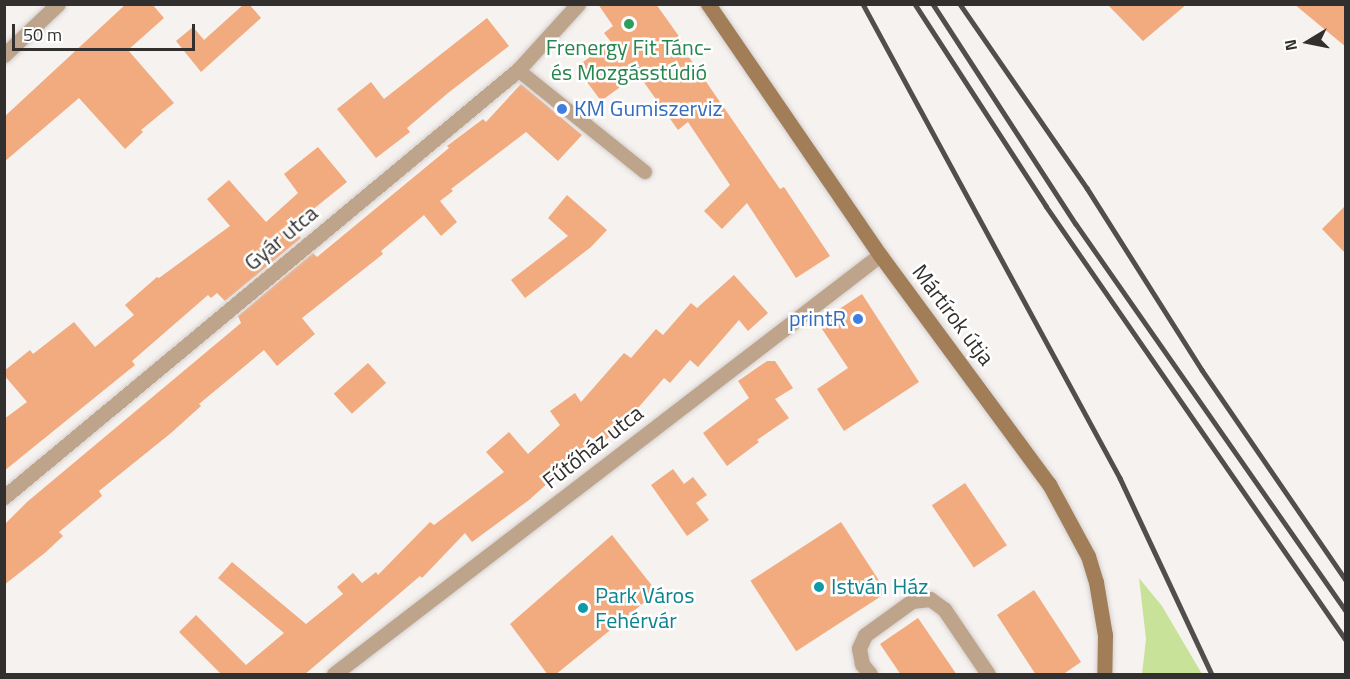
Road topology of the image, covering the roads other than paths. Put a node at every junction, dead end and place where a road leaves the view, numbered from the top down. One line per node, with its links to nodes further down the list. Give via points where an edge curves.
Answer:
1 (58, 4): 4 (street)
2 (578, 4): 5 (street, Gyár utca)
3 (708, 4): 7 (street, Mártírok útja)
4 (4, 55)
5 (518, 70): 6 (lane); 8 (street, Gyár utca)
6 (645, 172)
7 (880, 255): 9 (street, Fűtőház utca); 12 (street, Mártírok útja, via 1043,475 1068,517 1088,556 1102,607)
8 (4, 497)
9 (334, 675)
10 (870, 675): 11 (street, via 862,664 860,648 866,635 912,601 930,599 944,609)
11 (988, 675)
12 (1104, 675)

